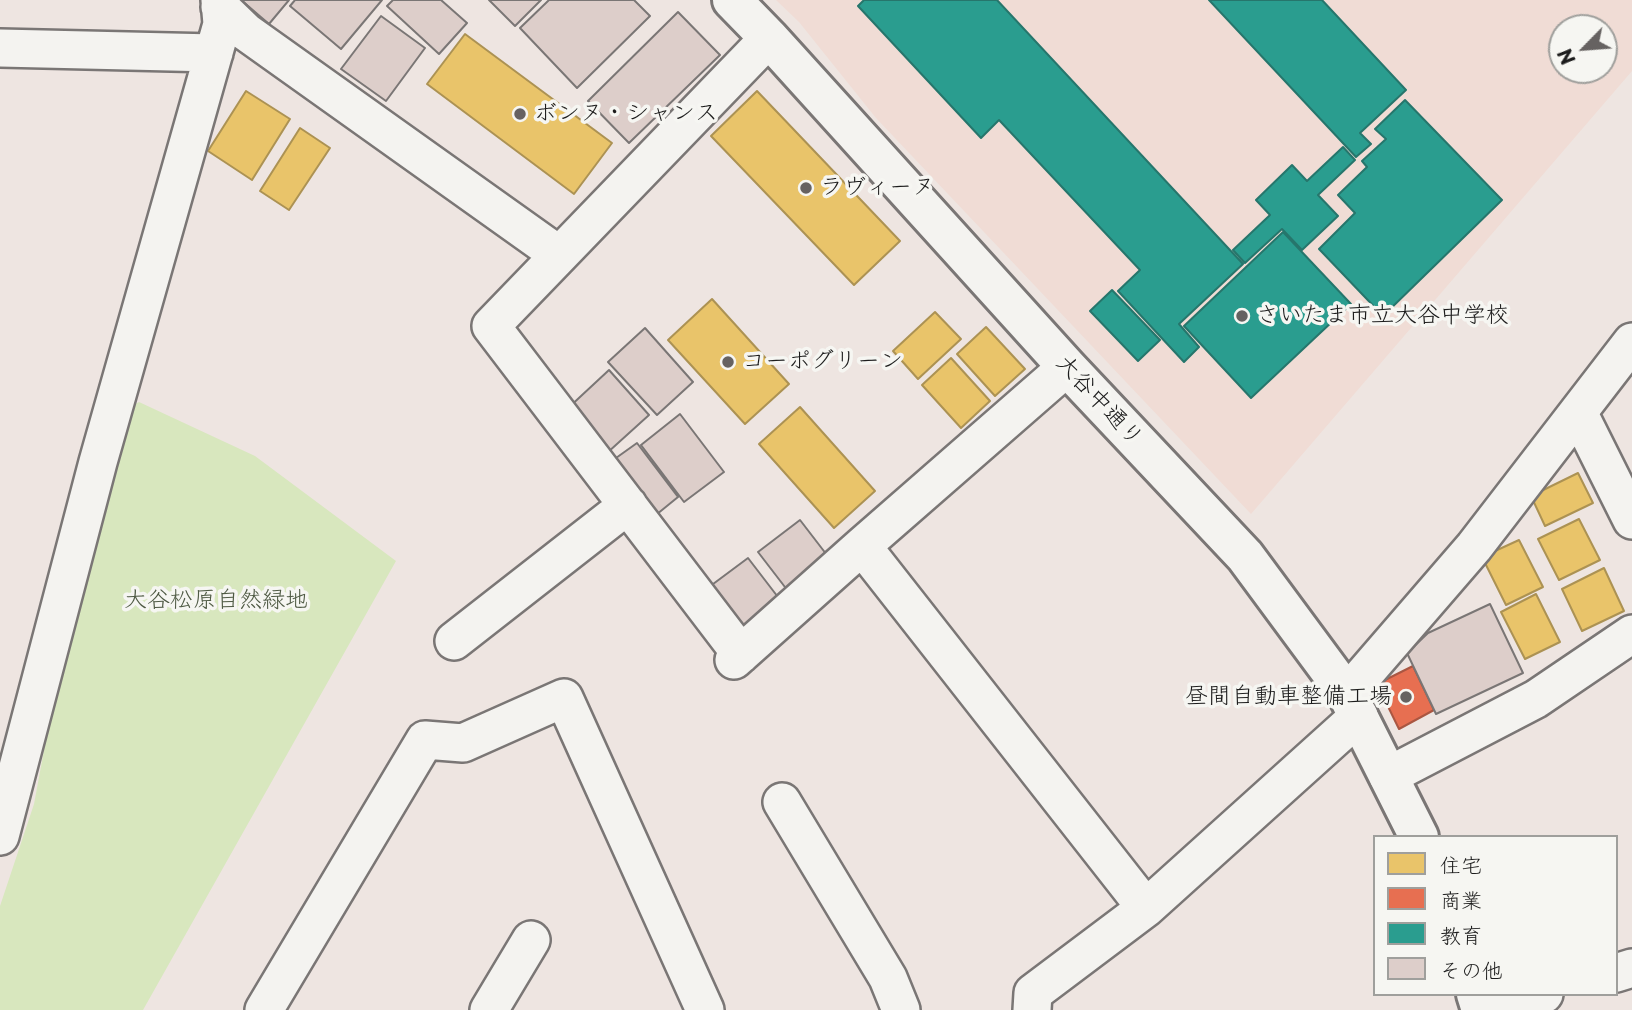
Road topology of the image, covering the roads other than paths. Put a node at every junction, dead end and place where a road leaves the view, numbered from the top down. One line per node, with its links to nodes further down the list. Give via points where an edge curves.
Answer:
1 (732, 0): 3 (street, 大谷中通り)
2 (220, 3): 5 (street, via 222,24); 6 (street, via 246,32)
3 (769, 38): 6 (street); 8 (street, 大谷中通り)
4 (0, 48): 5 (street)
5 (214, 53): 19 (street)
6 (559, 255): 10 (street, via 491,326)
7 (1632, 342): 9 (street)
8 (1067, 368): 12 (street); 15 (street, 大谷中通り, via 1245,556)
9 (1578, 412): 11 (street); 15 (street)
10 (628, 505): 12 (street, via 738,657); 14 (street)
11 (1632, 520)
12 (862, 546): 20 (street)
13 (1632, 634): 16 (street, via 1536,699)
14 (454, 641)
15 (1353, 705): 16 (street, 大谷中通り); 20 (street)
16 (1388, 776): 18 (street, 大谷中通り)
17 (782, 802): 26 (street, via 888,978)
18 (1418, 835)
19 (0, 836)
20 (1146, 908): 27 (street, via 1033,993)
21 (531, 940): 24 (street)
22 (1537, 996): 28 (street)
23 (264, 1010): 25 (street, via 425,740 463,743 564,698)
24 (489, 1010)
25 (705, 1010)
26 (901, 1010)
27 (1032, 1010)
28 (1490, 1010)

